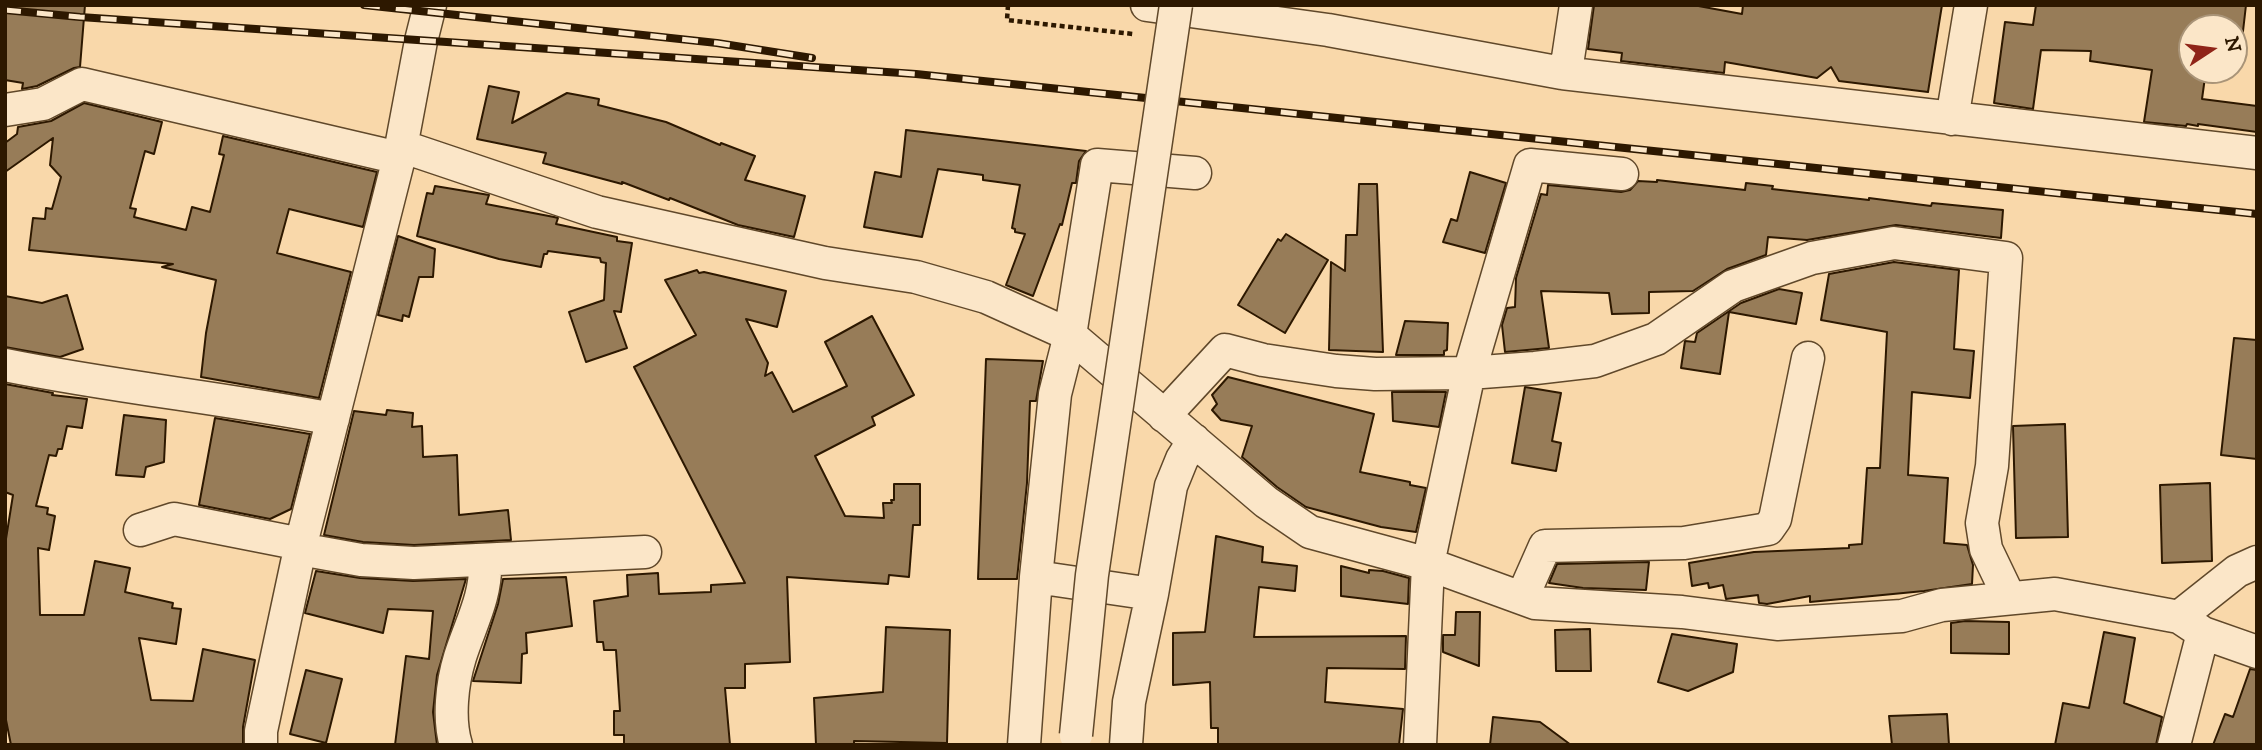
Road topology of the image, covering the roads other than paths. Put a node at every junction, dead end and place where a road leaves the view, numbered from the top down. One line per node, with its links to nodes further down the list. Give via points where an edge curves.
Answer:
1 (430, 5): 10 (street)
2 (1176, 5): 33 (street, bridge, via 1093,575)
3 (1576, 5): 7 (street)
4 (1971, 5): 9 (street)
5 (1231, 11): 6 (street); 7 (street)
6 (1141, 20)
7 (1562, 73): 9 (street)
8 (5, 110): 10 (street, via 43,104 82,84)
9 (1952, 119): 11 (street)
10 (400, 152): 14 (street, via 597,212 825,263 916,277 986,297); 19 (street)
11 (2257, 153)
12 (1195, 173): 14 (street, via 1097,164)
13 (1622, 174): 17 (street, via 1530,165)
14 (1070, 335): 18 (street); 27 (street, via 1055,394)
15 (1808, 358): 30 (street, via 1775,519 1768,529 1684,543 1545,546)
16 (5, 365): 19 (street)
17 (1469, 373): 18 (street, via 1336,371 1225,350); 26 (street); 29 (street, via 1595,361 1656,340 1733,286 1812,258 1894,243 2006,258 1992,466 1982,523 1986,549)
18 (1164, 416): 20 (street)
19 (333, 419): 22 (street)
20 (1194, 440): 26 (street, via 1310,533); 28 (street, via 1171,486)
21 (140, 530): 22 (street, via 174,519)
22 (300, 546): 24 (street, via 361,560); 34 (street)
23 (645, 552): 24 (street)
24 (485, 561): 35 (street, via 481,599 459,661 452,720)
25 (2257, 562): 31 (street, via 2237,571)
26 (1428, 564): 30 (street); 38 (street)
27 (1036, 577): 28 (street); 36 (street)
28 (1152, 594): 37 (street, via 1129,702)
29 (2009, 597): 30 (street, via 1942,605 1902,616 1777,624 1682,612 1535,603); 31 (street, via 2055,594)
30 (1522, 598)
31 (2191, 625): 32 (street); 39 (street)
32 (2257, 652)
33 (1075, 740)
34 (261, 745)
35 (456, 745)
36 (1024, 745)
37 (1126, 745)
38 (1420, 745)
39 (2174, 745)

